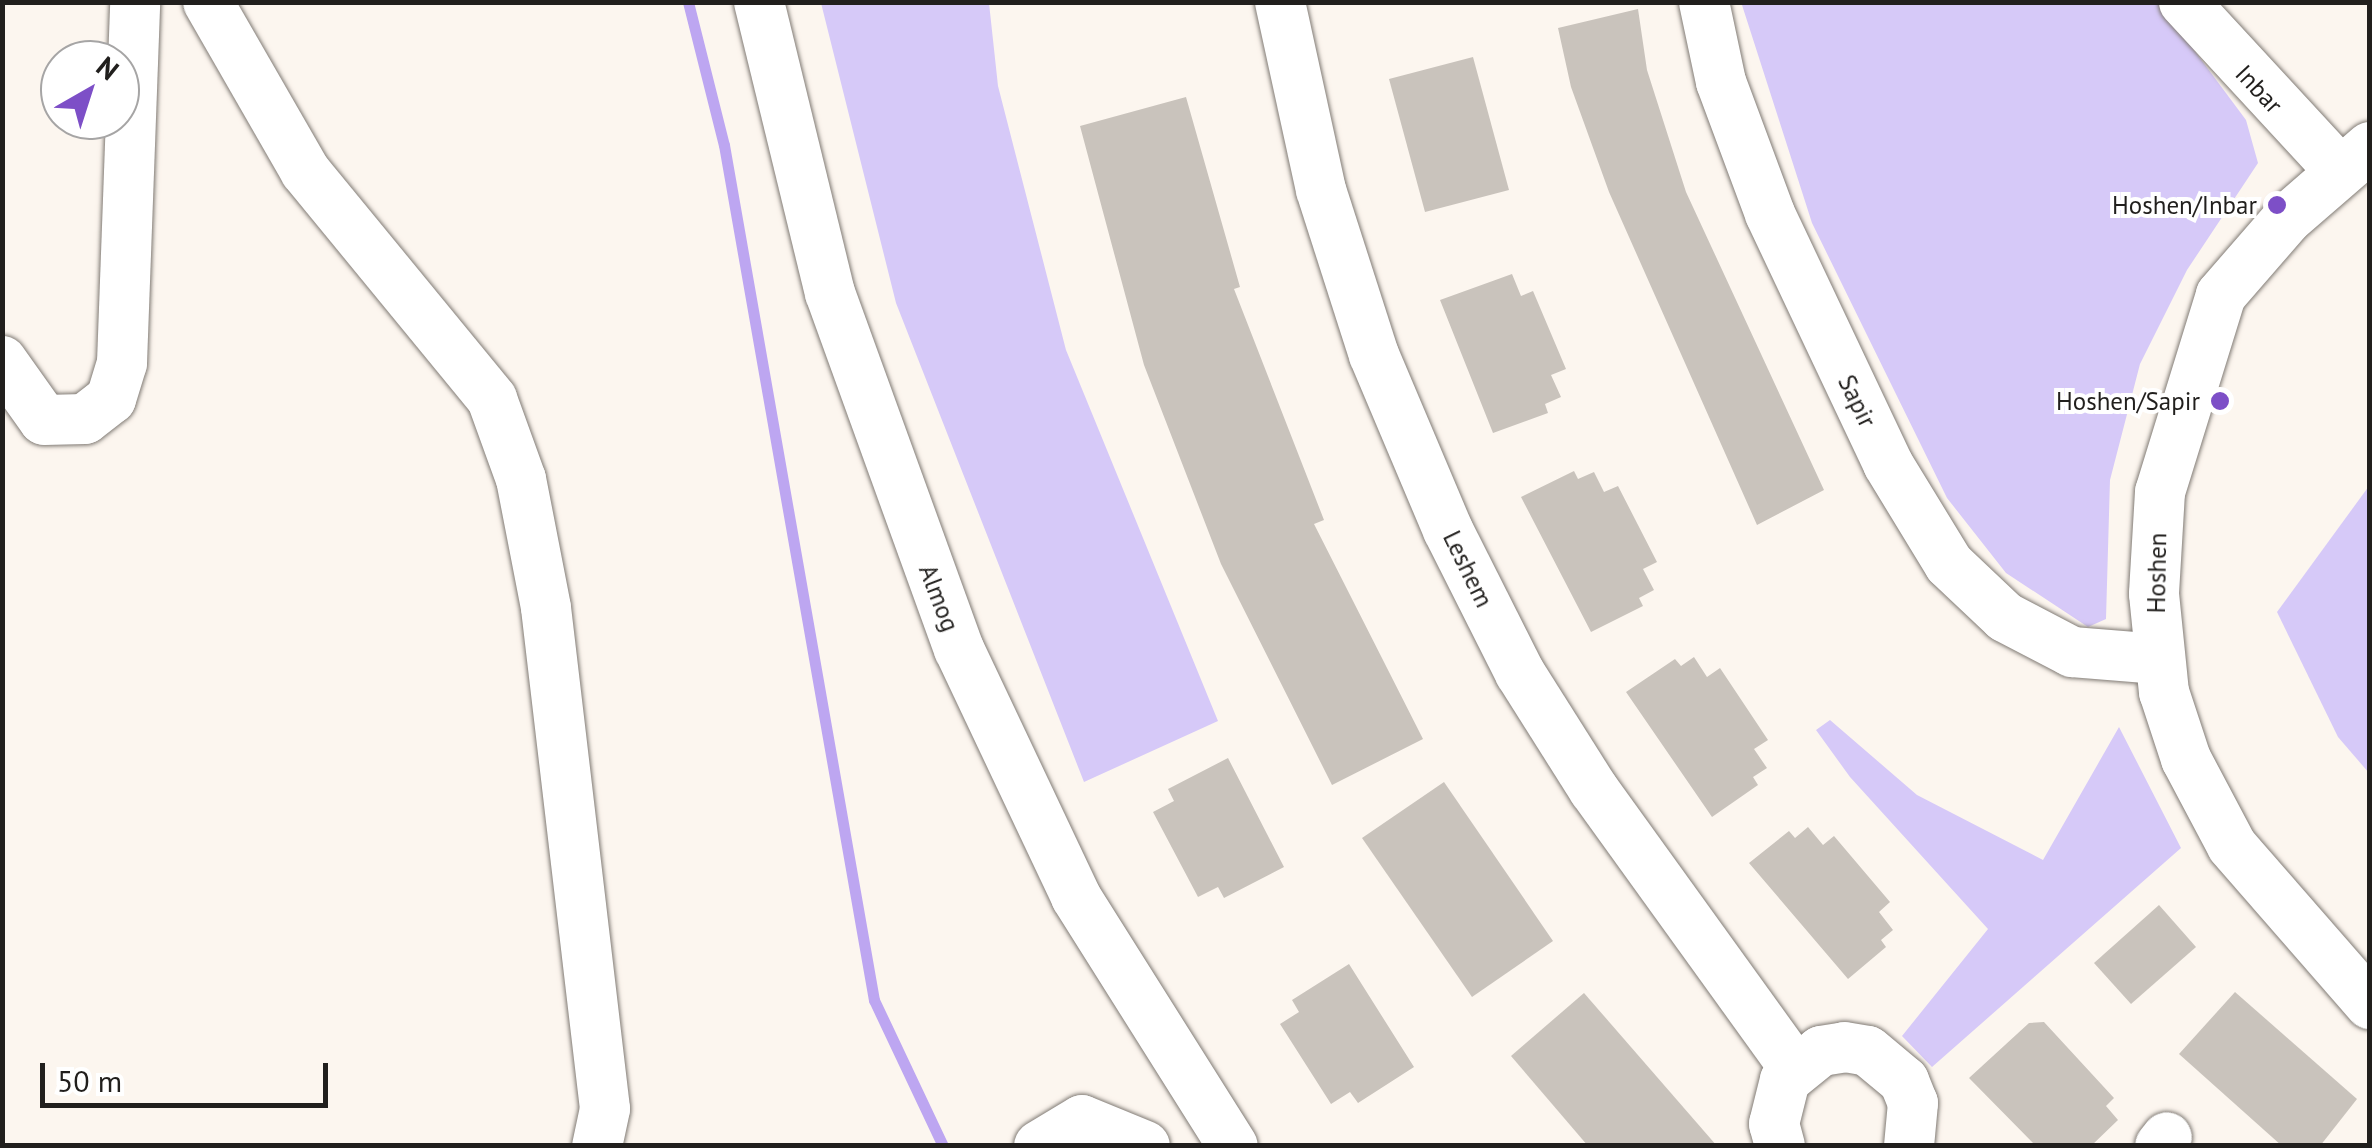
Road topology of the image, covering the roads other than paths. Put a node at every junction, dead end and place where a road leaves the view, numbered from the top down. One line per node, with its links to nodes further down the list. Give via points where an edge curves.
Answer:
1 (134, 2): 8 (street, via 122,363 111,400 85,418 44,420)
2 (208, 2): 12 (street, via 305,171 492,399 521,479 546,608 604,1110)
3 (759, 2): 15 (street, Almog, via 830,293 959,649 1076,897)
4 (1280, 2): 11 (street, Leshem, via 1321,190 1374,355 1448,530 1520,673 1594,790)
5 (1704, 2): 9 (street, Sapir, via 1722,82 1770,214 1888,464 1948,564 2005,617 2072,652)
6 (2184, 2): 7 (street, Inbar)
7 (2355, 159): 9 (street, Hoshen, via 2248,258 2221,296 2160,492 2154,594)
8 (2, 361)
9 (2159, 659): 10 (street, Hoshen, via 2186,759 2232,846)
10 (2370, 1004)
11 (1794, 1069): 16 (street, via 1776,1100); 17 (street, via 1845,1047 1889,1063 1913,1103)
12 (597, 1146)
13 (1039, 1146): 14 (street, via 1082,1120)
14 (1145, 1146)
15 (1233, 1146)
16 (1780, 1146)
17 (1909, 1146)

